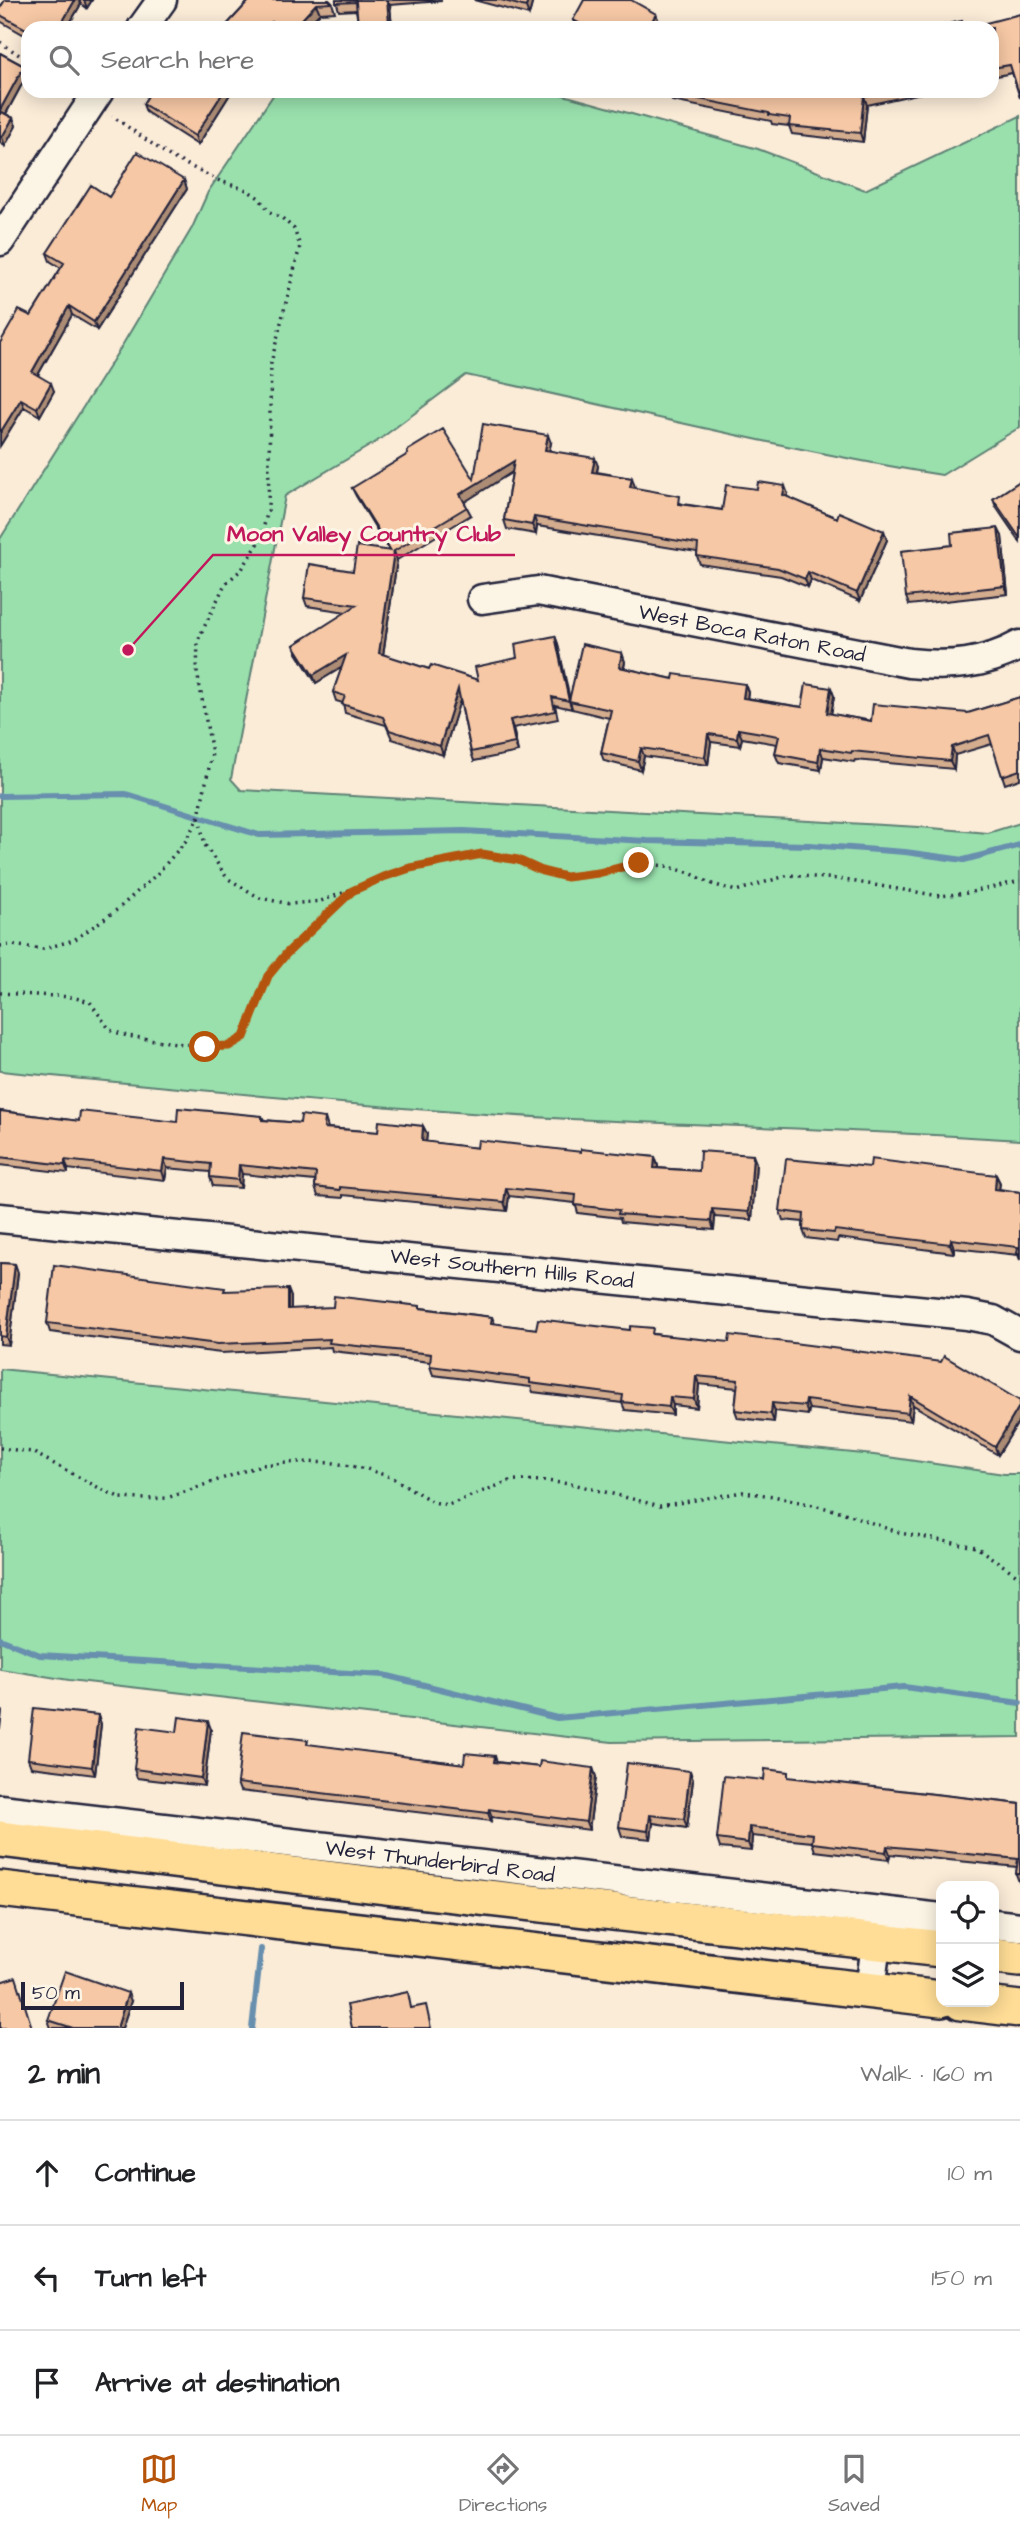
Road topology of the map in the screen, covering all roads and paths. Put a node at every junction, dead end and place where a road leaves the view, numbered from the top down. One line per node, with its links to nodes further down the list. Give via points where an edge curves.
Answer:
1 (162, 0): 2 (street)
2 (147, 21)
3 (0, 42): 4 (path)
4 (21, 56)
5 (94, 98): 7 (street)
6 (96, 98): 10 (path, via 171,157 259,198 294,229 300,246 271,363 268,510 260,541 242,569 225,584 198,640 197,672 212,753)
7 (0, 242)
8 (482, 599): 9 (street, West Boca Raton Road, via 538,591 939,667 975,664)
9 (1020, 645)
10 (199, 816): 12 (path, via 205,845 227,878 260,898 290,904); 13 (path, via 185,842 157,874 74,940 43,949)
11 (1020, 881): 12 (path, via 940,896 789,875 736,891 666,866 639,863 566,877 518,860 482,854 410,868)
12 (352, 891): 14 (path, via 268,976 244,1037 229,1046 205,1047 127,1035 110,1030 90,1002)
13 (0, 946)
14 (0, 993)
15 (0, 1218): 16 (street, West Southern Hills Road, via 967,1315 993,1320)
16 (1020, 1335)
17 (0, 1448): 18 (path, via 32,1452 121,1498 167,1498 261,1465 299,1462 367,1469 448,1505 512,1480 577,1485 660,1506 743,1492 839,1511 900,1532 976,1547)
18 (1020, 1577)
19 (0, 1809): 26 (street, West Thunderbird Road)
20 (0, 1839): 21 (main road, West Thunderbird Road)
21 (232, 1867): 23 (main road); 26 (main road, West Thunderbird Road)
22 (0, 1889): 23 (main road)
23 (225, 1915): 31 (main road)
24 (936, 1919): 26 (street, West Thunderbird Road)
25 (999, 1925): 27 (street)
26 (878, 1926): 28 (main road, West Thunderbird Road); 31 (street)
27 (1020, 1927)
28 (936, 1948)
29 (999, 1957): 30 (main road)
30 (1020, 1959)
31 (870, 1990): 32 (main road)
32 (936, 1998)
33 (999, 2007): 34 (main road)
34 (1020, 2009)

